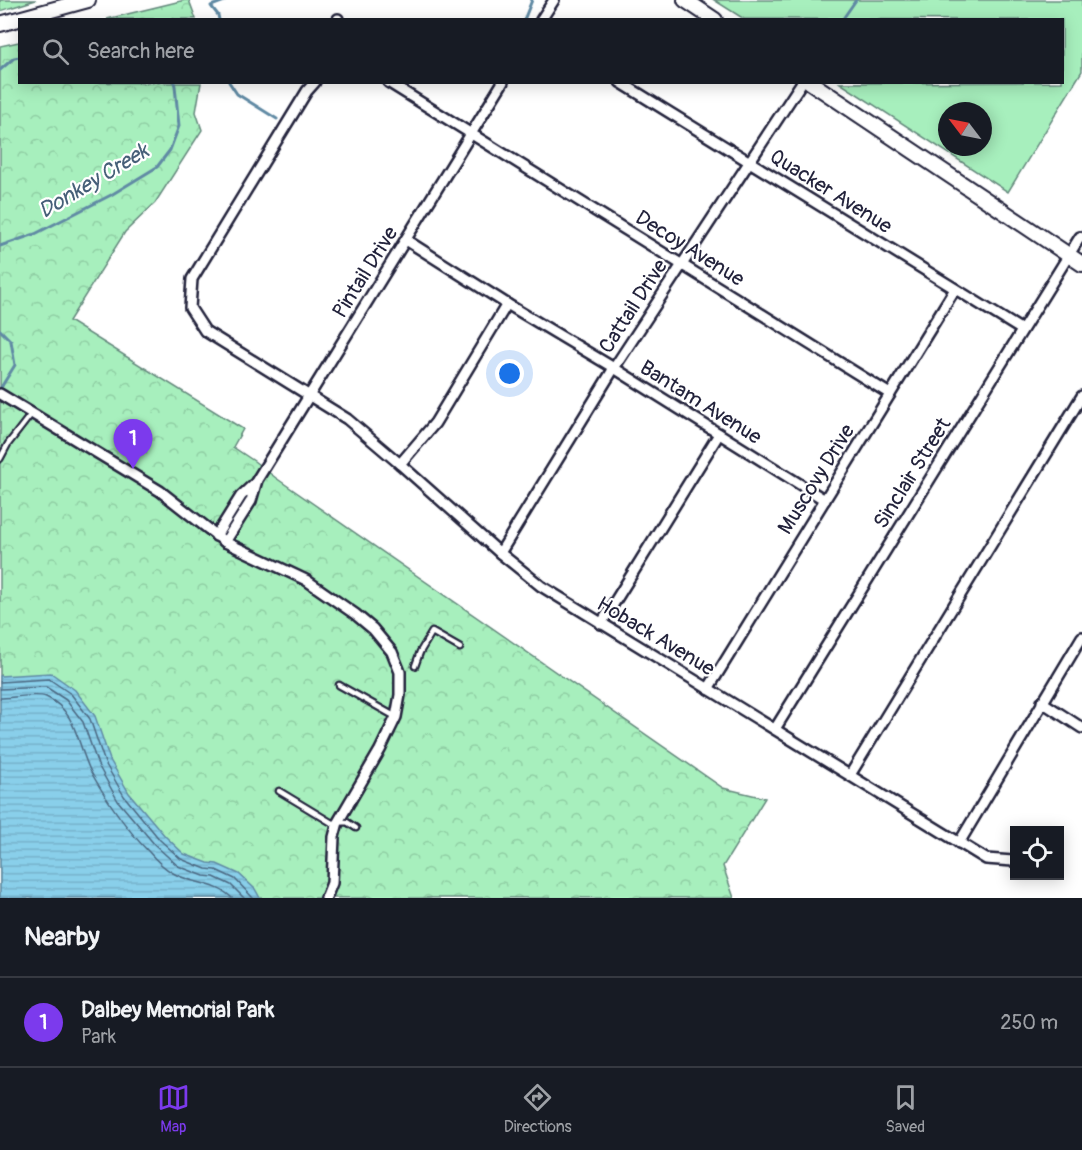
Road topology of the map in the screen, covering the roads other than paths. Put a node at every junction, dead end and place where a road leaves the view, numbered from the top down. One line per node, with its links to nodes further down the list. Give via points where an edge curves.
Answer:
1 (88, 0): 4 (main road)
2 (554, 0): 5 (street)
3 (685, 0): 6 (main road)
4 (22, 18)
5 (543, 18)
6 (713, 18)
7 (18, 19): 8 (main road)
8 (0, 24)
9 (313, 84): 28 (street, Hoback Avenue, via 192,279 190,308 205,331)
10 (391, 84): 15 (street, Decoy Avenue)
11 (501, 84): 15 (street, Pintail Drive)
12 (623, 84): 16 (street, Quacker Avenue)
13 (801, 84): 16 (street, Cattail Drive)
14 (813, 84): 19 (main road)
15 (471, 134): 18 (street, Pintail Drive); 20 (street, Decoy Avenue)
16 (749, 162): 20 (street, Cattail Drive); 22 (street, Quacker Avenue)
17 (1080, 237): 19 (street, Sinclair Street)
18 (406, 240): 23 (street, Bantam Avenue); 28 (street, Pintail Drive)
19 (1068, 255): 21 (main road); 24 (street, Sinclair Street)
20 (682, 264): 25 (street, Cattail Drive); 27 (street, Decoy Avenue)
21 (1082, 264)
22 (955, 289): 24 (street, Quacker Avenue); 27 (street, Muscovy Drive)
23 (507, 304): 25 (street, Bantam Avenue); 33 (street, via 435,423)
24 (1022, 330): 48 (street, Sinclair Street)
25 (614, 368): 31 (street, Bantam Avenue); 38 (street, Cattail Drive)
26 (0, 394): 30 (street)
27 (890, 394): 35 (street, Muscovy Drive)
28 (310, 396): 33 (street, Hoback Avenue, via 347,419); 34 (street, Pintail Drive)
29 (1082, 396): 49 (street)
30 (32, 413): 32 (lane); 36 (street, via 160,491)
31 (719, 434): 35 (street, Bantam Avenue); 39 (street)
32 (0, 459)
33 (400, 464): 38 (street, Hoback Avenue)
34 (257, 480): 36 (street, Pintail Drive, via 241,496); 37 (street, Pintail Drive, via 251,501)
35 (825, 500): 44 (street, Muscovy Drive)
36 (216, 536): 37 (street)
37 (225, 542): 46 (street, via 306,580 373,629 392,652 400,672)
38 (500, 553): 39 (street, Hoback Avenue, via 541,586)
39 (602, 624): 44 (street, Hoback Avenue)
40 (1082, 637): 45 (street)
41 (460, 648): 42 (lane, via 432,632)
42 (415, 666)
43 (339, 686): 46 (lane)
44 (708, 689): 48 (street, Hoback Avenue)
45 (1042, 702): 47 (street); 53 (street)
46 (396, 717): 51 (street)
47 (1082, 728)
48 (775, 729): 49 (street, Hoback Avenue)
49 (850, 776): 53 (street, Hoback Avenue)
50 (279, 791): 51 (lane, via 332,823)
51 (338, 822): 52 (lane); 55 (street, via 332,883)
52 (356, 828)
53 (959, 843): 54 (street, Hoback Avenue, via 986,859)
54 (1010, 861)
55 (326, 898)

